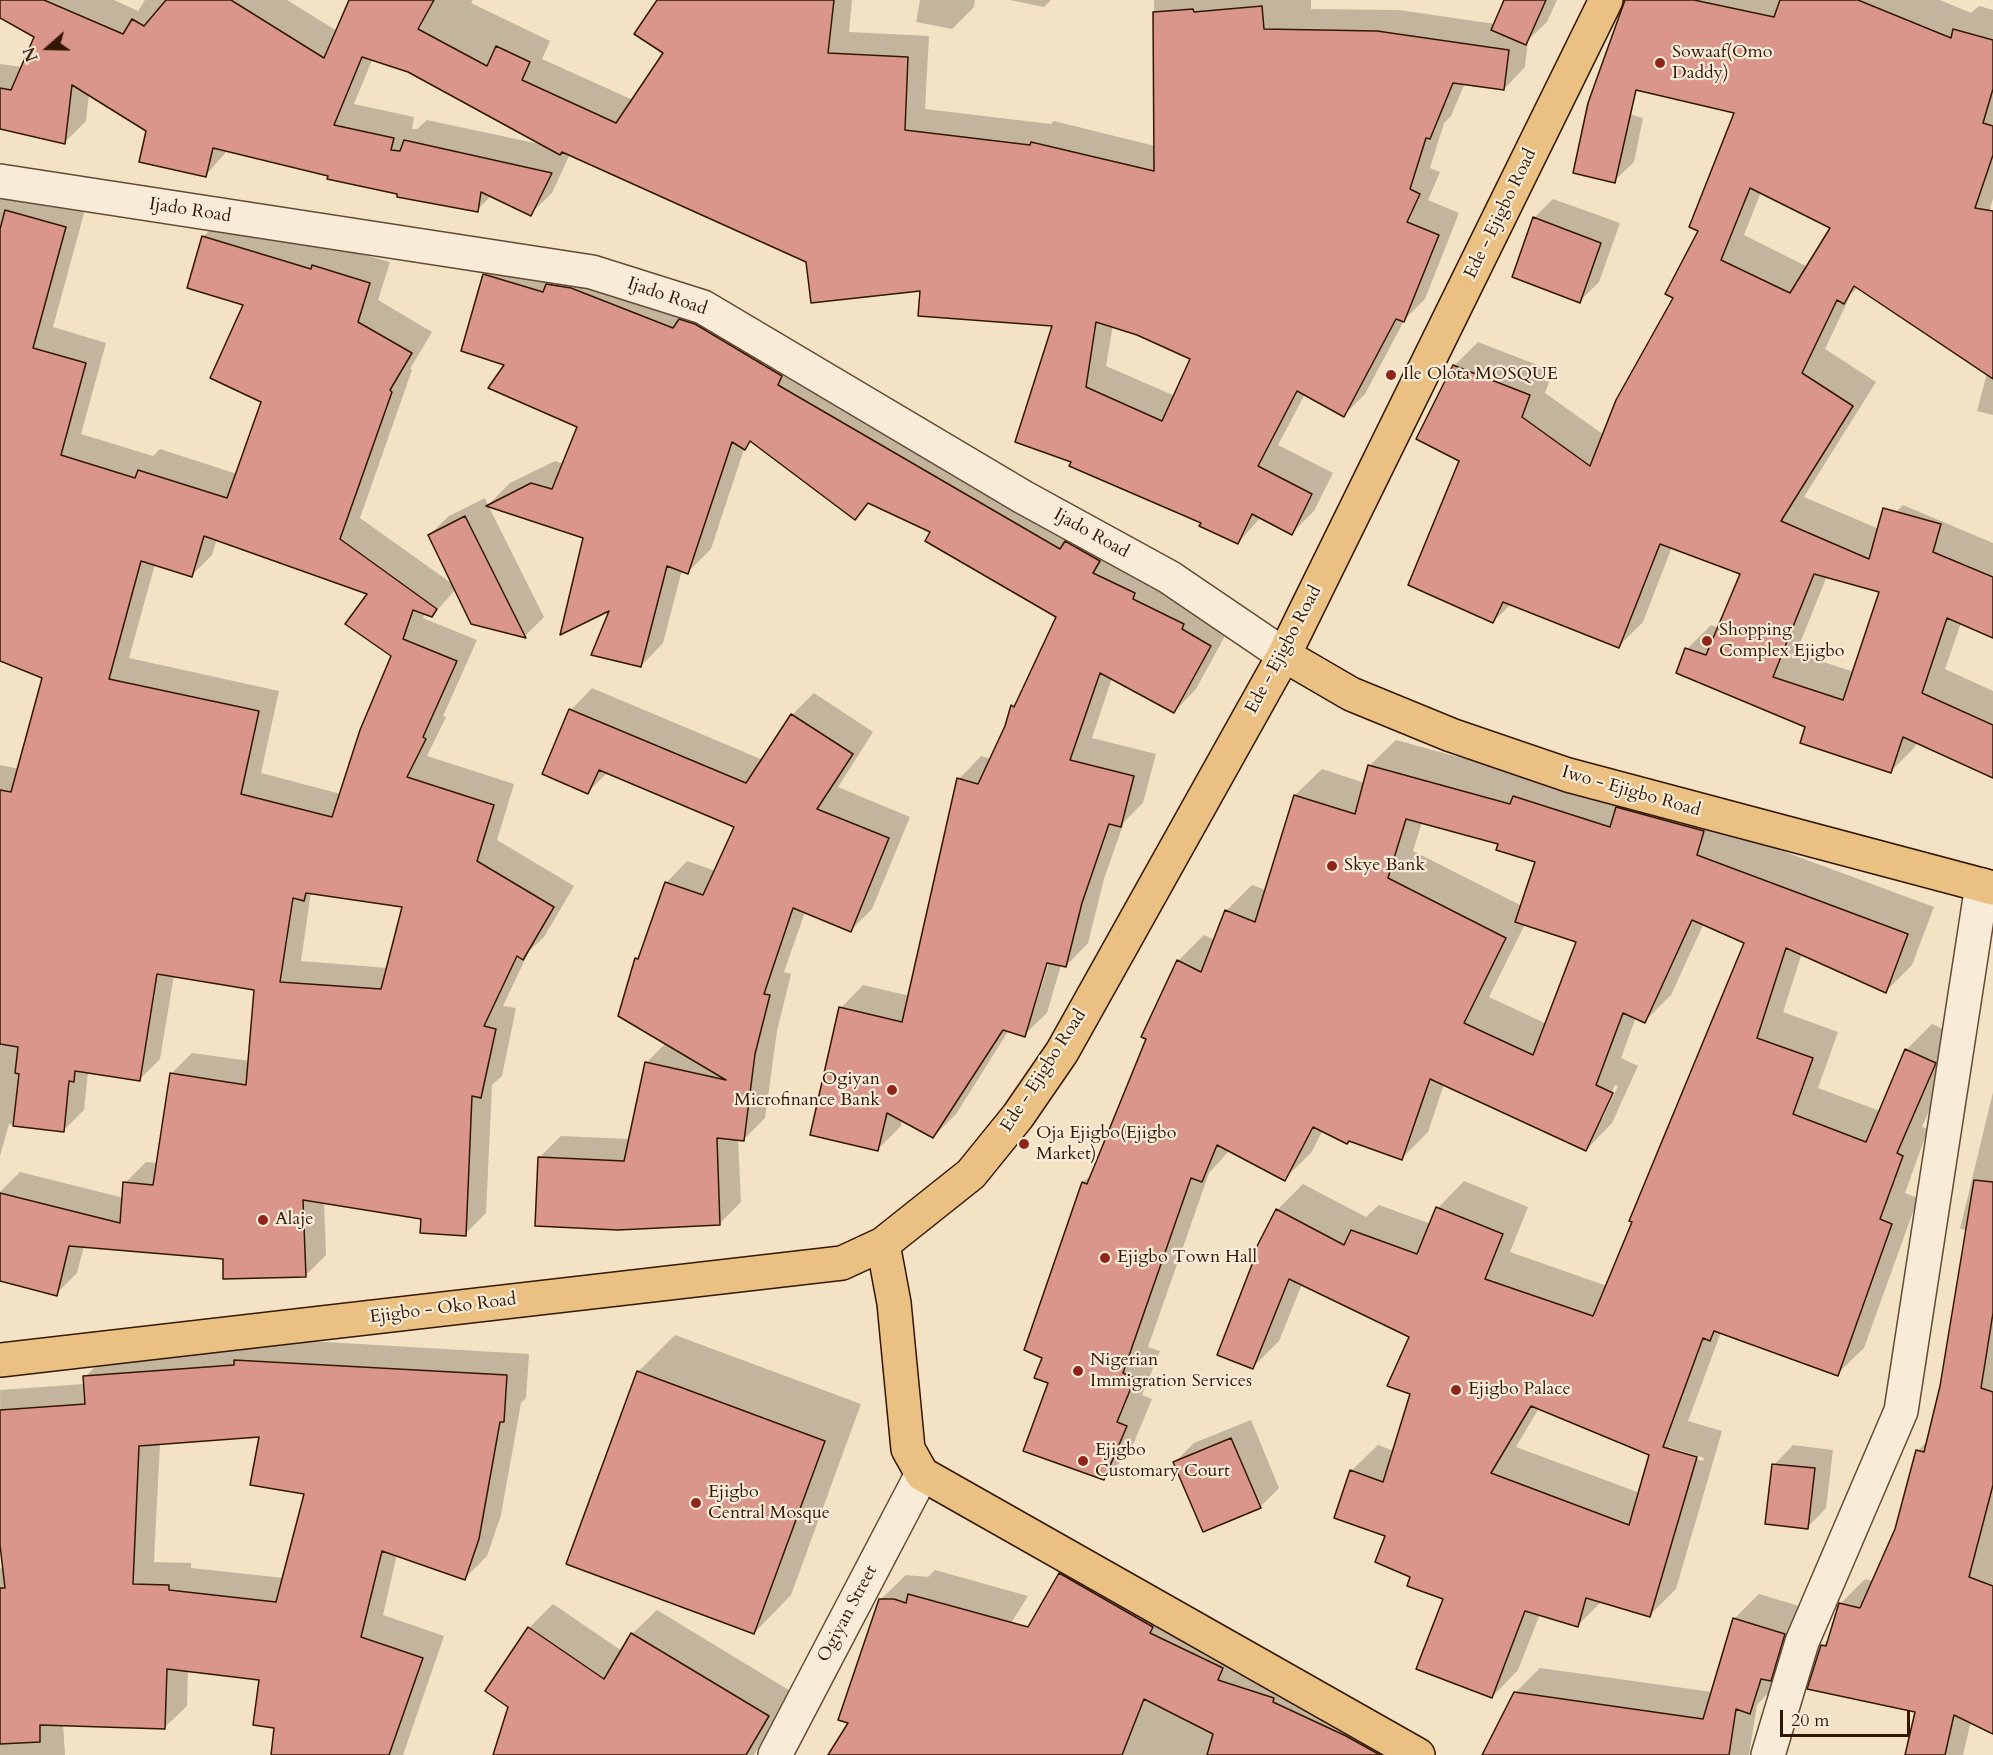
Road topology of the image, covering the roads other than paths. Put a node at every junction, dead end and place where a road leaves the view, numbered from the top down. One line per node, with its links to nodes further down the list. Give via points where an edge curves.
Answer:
1 (1606, 0): 3 (main road, Ede - Ejigbo Road)
2 (0, 181): 3 (street, Ijado Road, via 592,272 703,307 1023,497 1168,577)
3 (1284, 655): 4 (main road, Iwo - Ejigbo Road, via 1351,694 1451,735 1568,775); 5 (main road, Ede - Ejigbo Road, via 1062,1052 971,1174)
4 (1988, 886): 10 (street, via 1901,1411 1802,1642)
5 (883, 1244): 6 (main road, Ejigbo - Oko Road, via 842,1263); 7 (main road, via 894,1303 908,1449)
6 (0, 1360)
7 (921, 1474): 8 (street, Ogiyan Street); 9 (main road)
8 (774, 1755)
9 (1418, 1755)
10 (1768, 1755)

